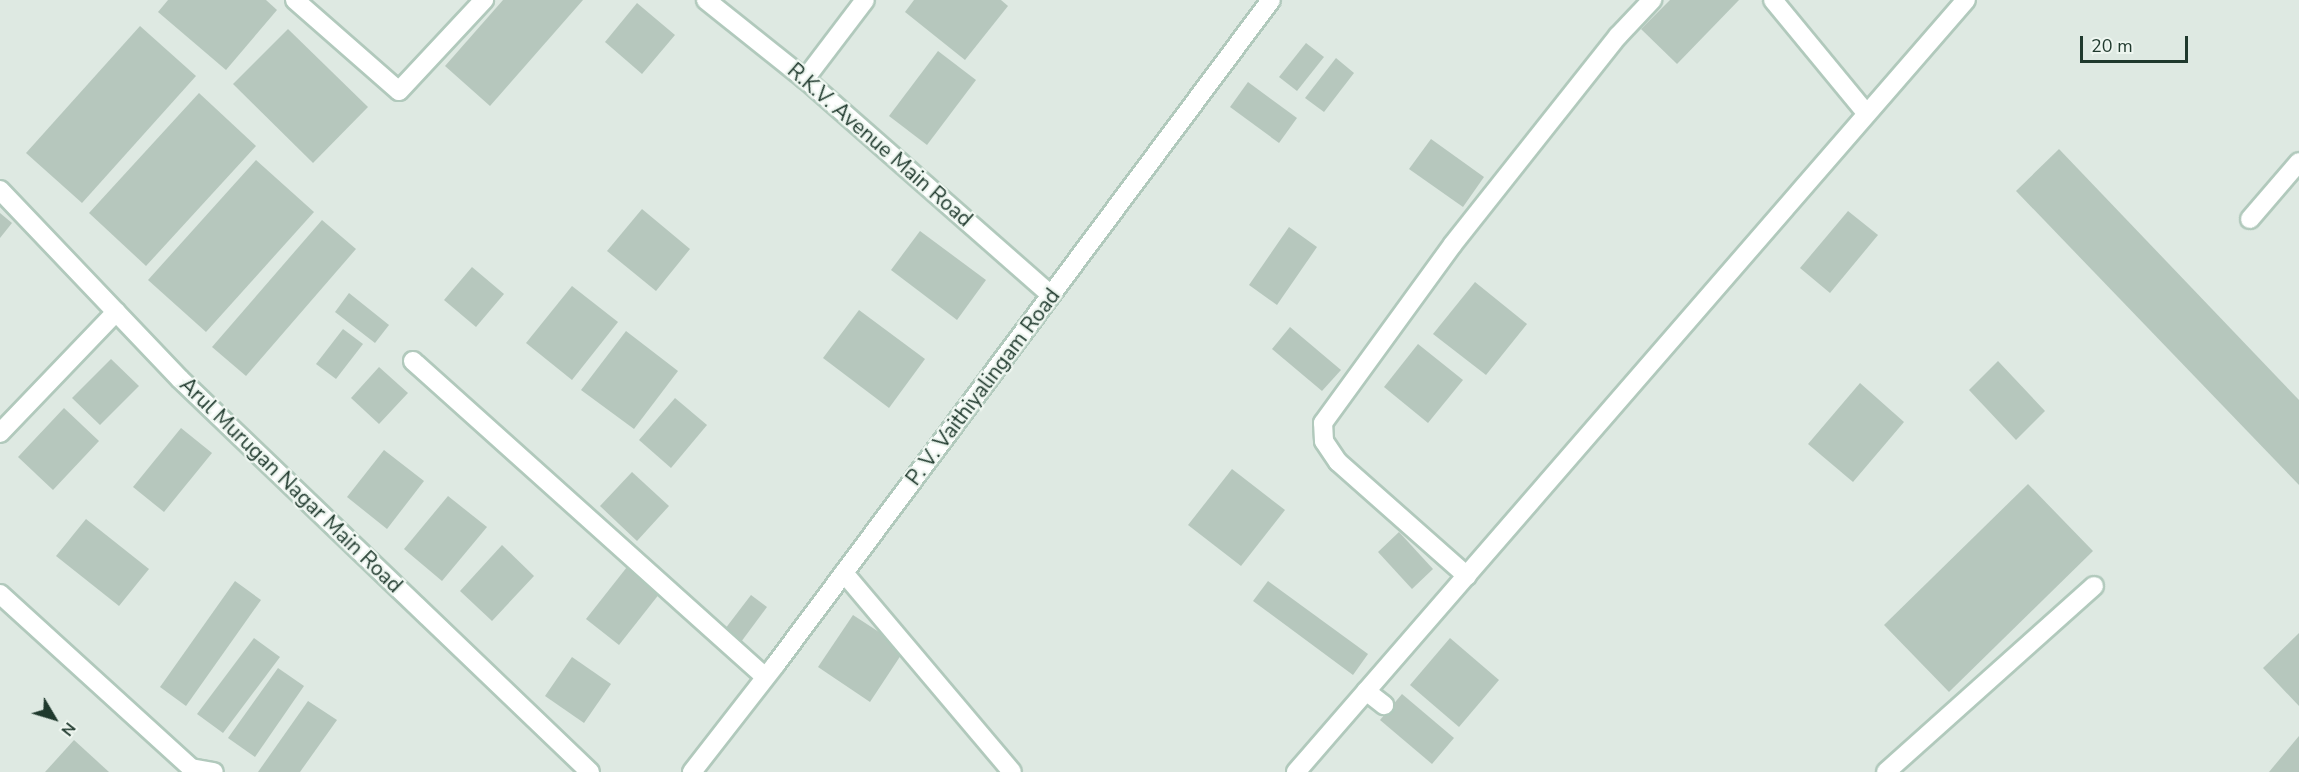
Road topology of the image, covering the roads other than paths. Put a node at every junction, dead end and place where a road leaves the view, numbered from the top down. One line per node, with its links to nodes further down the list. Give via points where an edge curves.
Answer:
1 (295, 0): 2 (street, via 399,91)
2 (484, 0)
3 (706, 0): 9 (street, R.K.V. Avenue Main Road)
4 (865, 0): 9 (street)
5 (1271, 0): 14 (street, P. V. Vaithiyalingam Road)
6 (1652, 0): 19 (street, via 1618,36 1453,244 1323,423 1324,441 1338,462)
7 (1773, 0): 10 (street)
8 (1966, 0): 10 (street)
9 (805, 78): 14 (street, R.K.V. Avenue Main Road)
10 (1866, 113): 19 (street)
11 (2299, 162): 13 (street)
12 (0, 190): 15 (street, Arul Murugan Nagar Main Road)
13 (2250, 219)
14 (1051, 295): 18 (street, P. V. Vaithiyalingam Road)
15 (116, 312): 17 (street); 27 (street, Arul Murugan Nagar Main Road, via 180,379)
16 (413, 361): 22 (street)
17 (0, 433)
18 (844, 573): 22 (street, P. V. Vaithiyalingam Road); 29 (street)
19 (1467, 576): 23 (street)
20 (2094, 586): 31 (street)
21 (0, 594): 25 (street)
22 (765, 677): 28 (street, P. V. Vaithiyalingam Road)
23 (1366, 691): 24 (street); 30 (street)
24 (1384, 705)
25 (188, 770): 26 (street)
26 (214, 772)
27 (590, 772)
28 (692, 772)
29 (1012, 772)
30 (1296, 772)
31 (1886, 772)

